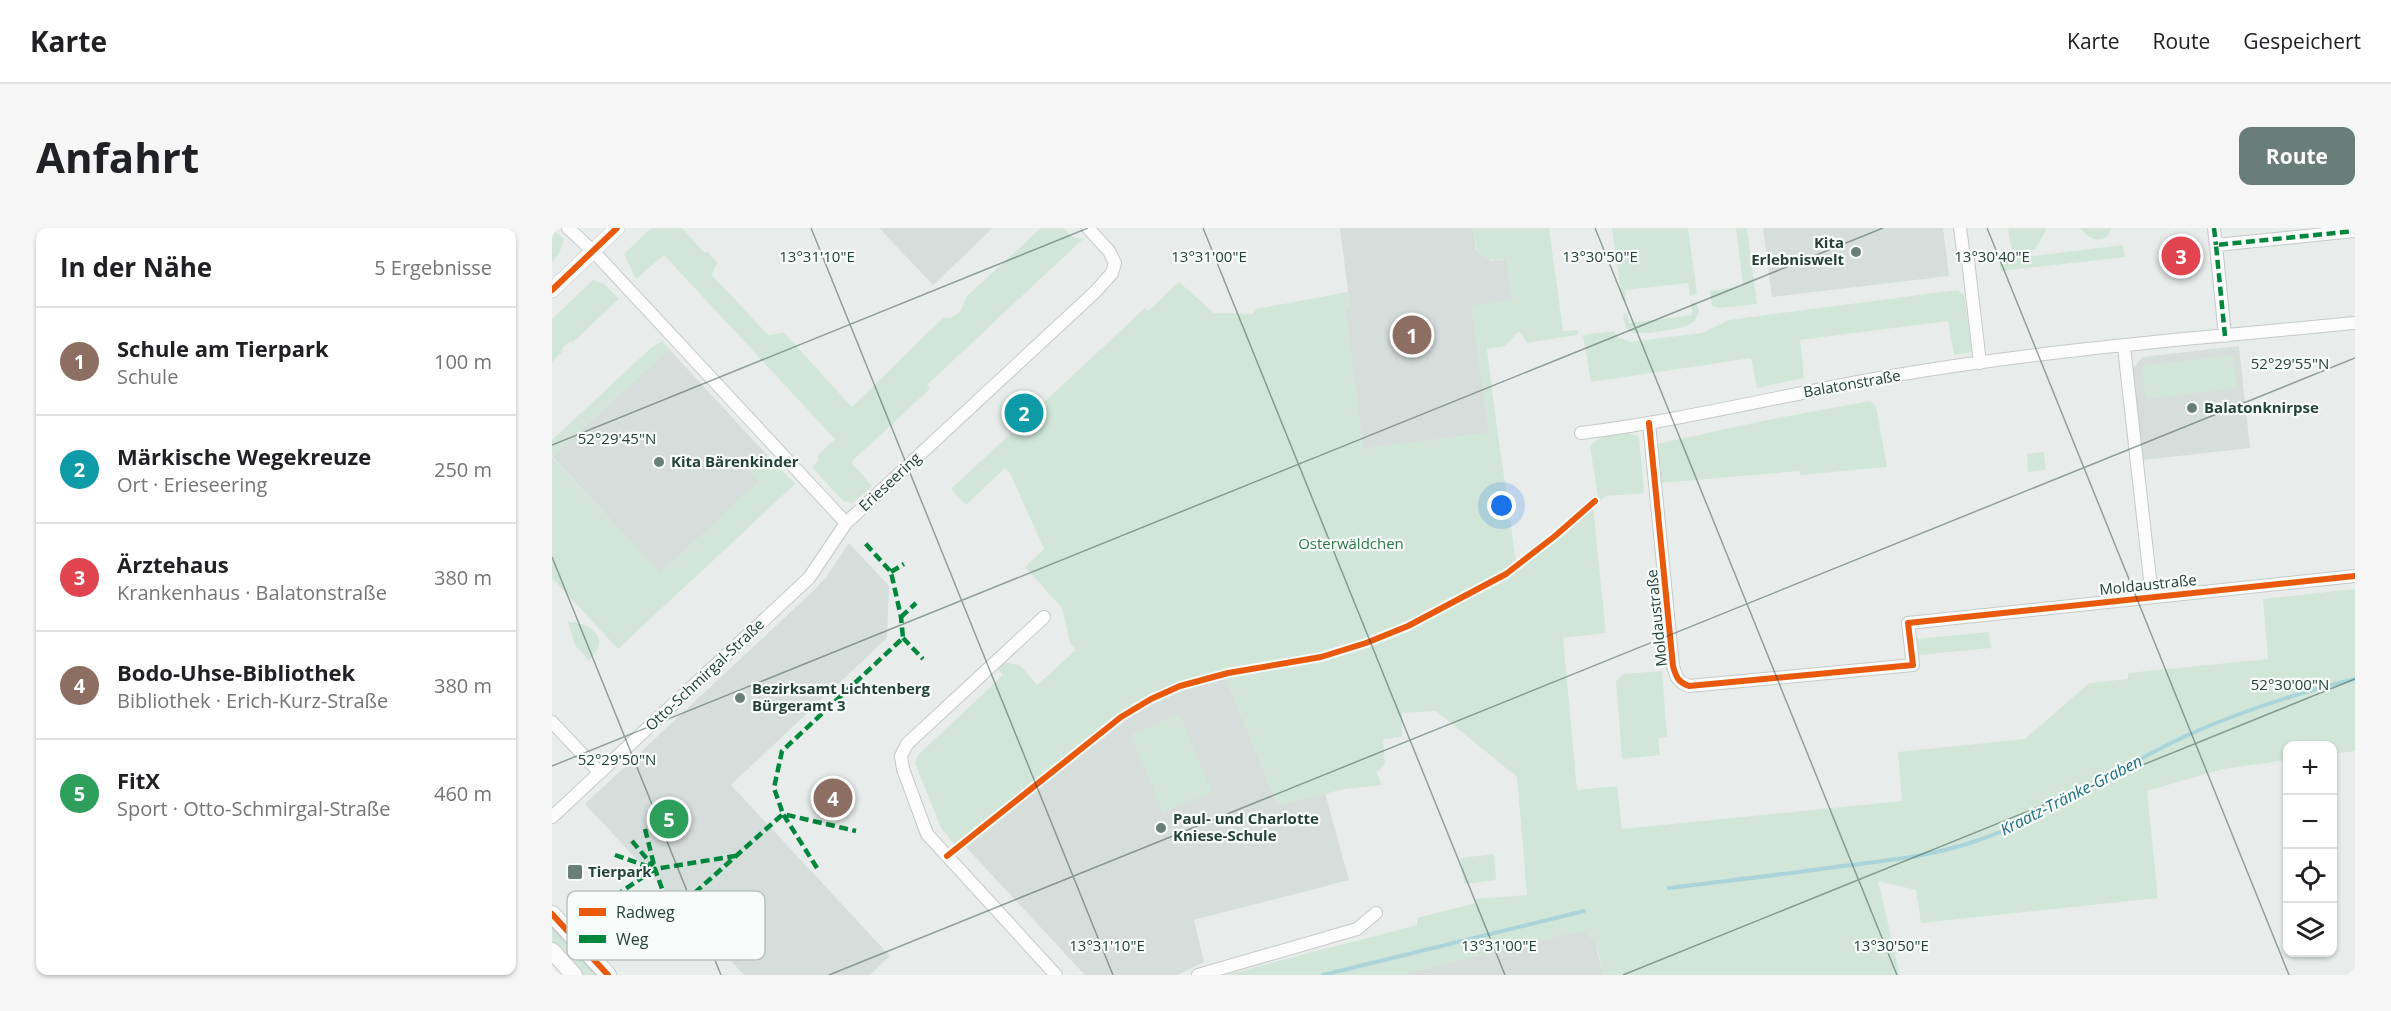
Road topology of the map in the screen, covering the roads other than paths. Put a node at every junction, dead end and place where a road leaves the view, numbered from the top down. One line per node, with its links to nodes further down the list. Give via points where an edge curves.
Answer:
1 (568, 228): 8 (street, Erieseering)
2 (617, 228): 8 (street)
3 (1088, 228): 16 (street, Erieseering, via 1109,251 1115,263 1112,273)
4 (1960, 228): 13 (street)
5 (2214, 228): 7 (street)
6 (2355, 231): 7 (street)
7 (2216, 245): 11 (street)
8 (593, 251): 9 (street); 16 (street, Erieseering)
9 (552, 290)
10 (2355, 323): 11 (street, Balatonstraße)
11 (2225, 336): 12 (street, Balatonstraße)
12 (2124, 347): 13 (street, Balatonstraße); 18 (street)
13 (1980, 363): 14 (street, Balatonstraße)
14 (1649, 423): 15 (street, Balatonstraße); 18 (street, Moldaustraße, via 1673,666 1680,683 1689,686 1913,665 1908,623)
15 (1581, 433)
16 (846, 523): 21 (street, Otto-Schmirgal-Straße, via 809,578)
17 (2355, 576): 18 (street, Moldaustraße)
18 (2151, 597)
19 (1044, 617): 30 (street, via 907,744 901,756 927,834)
20 (552, 722): 21 (street)
21 (600, 773): 22 (street, Otto-Schmirgal-Straße)
22 (552, 817)
23 (1376, 913): 31 (street, via 1357,929)
24 (552, 914): 25 (main road)
25 (567, 930)
26 (552, 951): 28 (main road)
27 (594, 960): 29 (main road)
28 (574, 975)
29 (608, 975)
30 (1056, 975)
31 (1198, 975)

